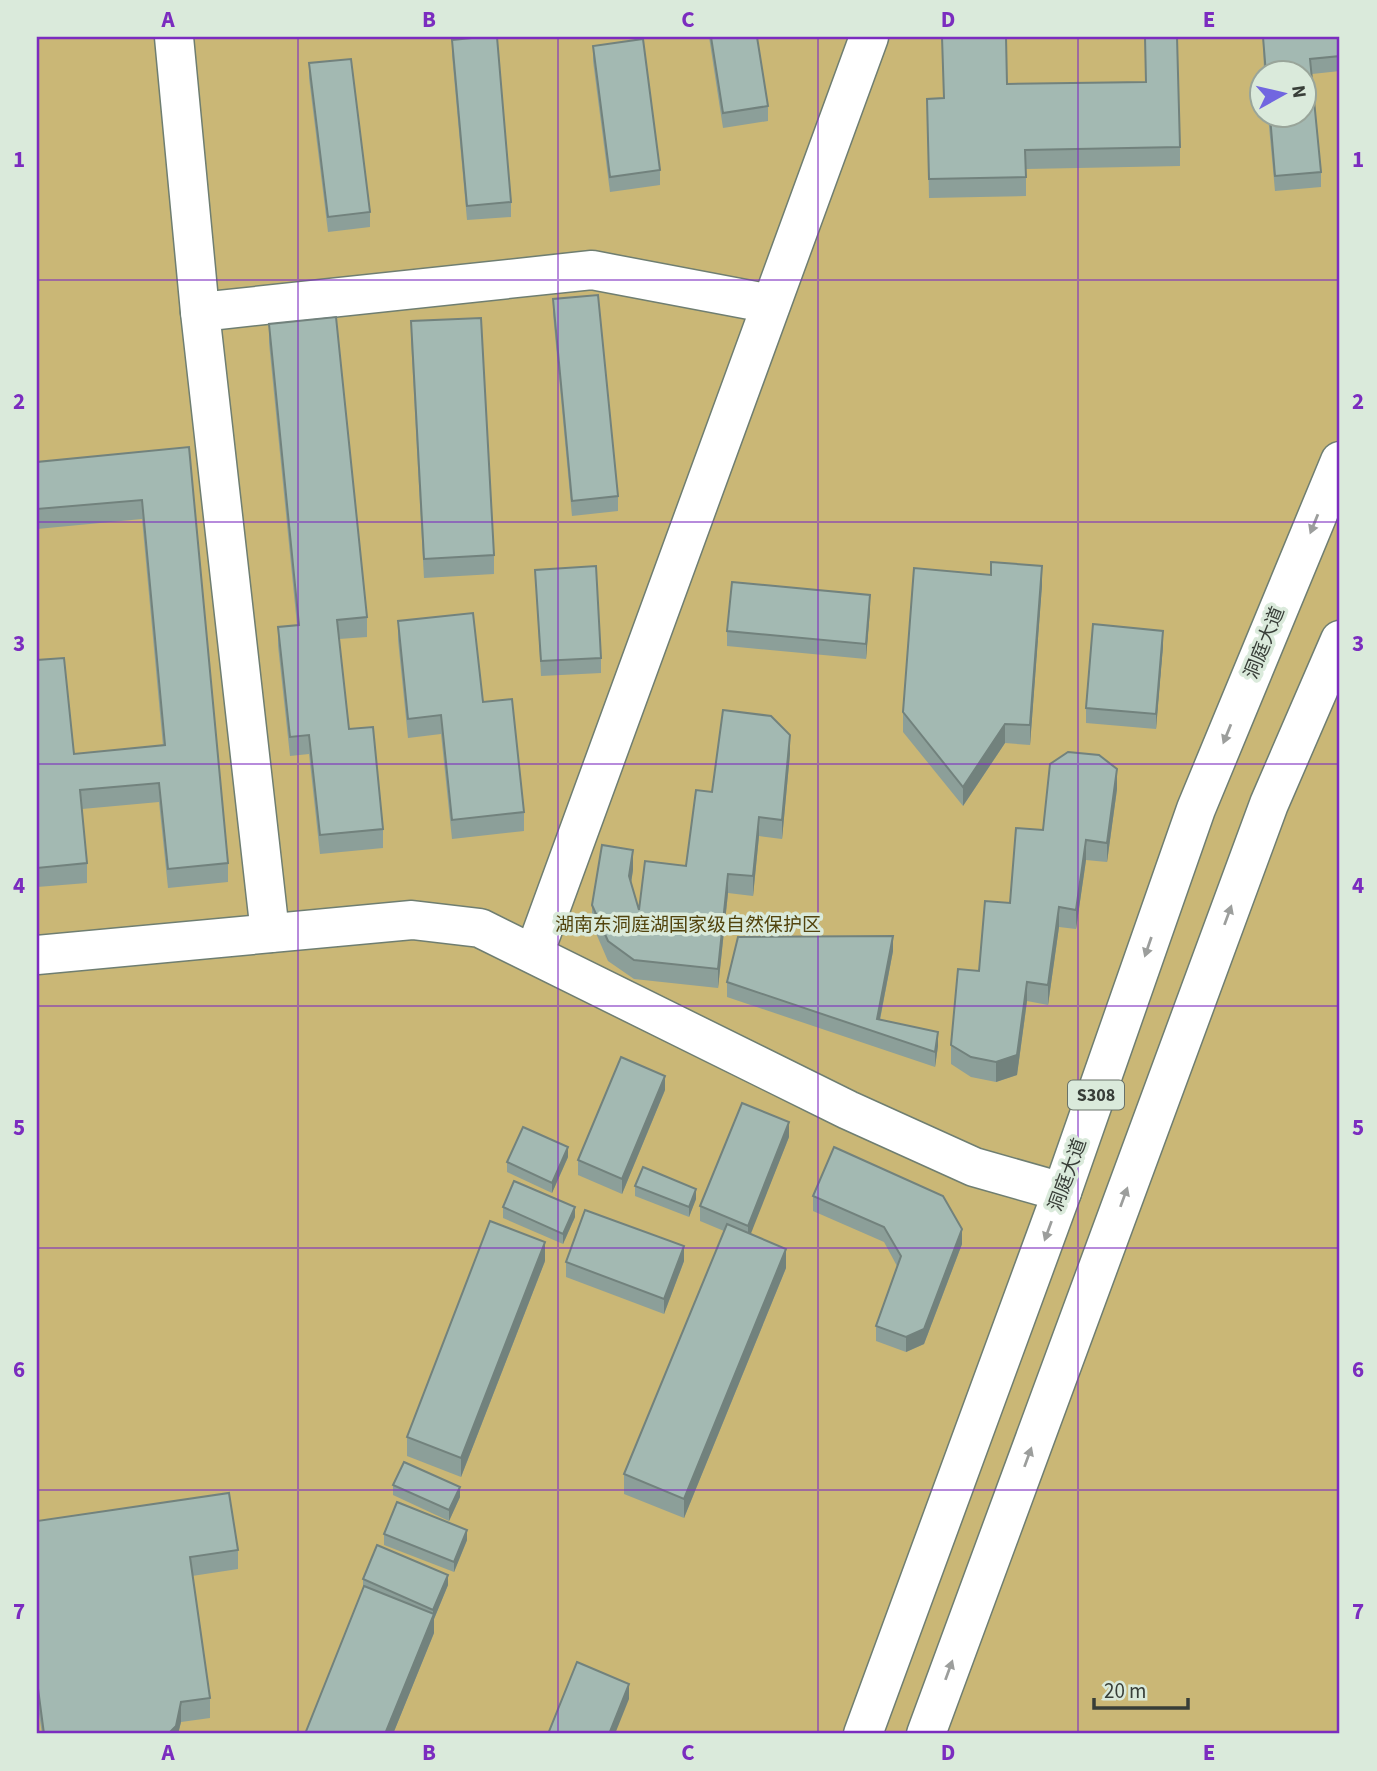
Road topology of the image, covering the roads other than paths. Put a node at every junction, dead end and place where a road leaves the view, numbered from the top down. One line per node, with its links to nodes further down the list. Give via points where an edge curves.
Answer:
1 (174, 37): 4 (street)
2 (869, 37): 3 (street)
3 (771, 304): 4 (street, via 592,270); 8 (street)
4 (200, 312): 7 (street)
5 (1340, 461): 10 (street, 洞庭大道 / S308, one-way to 10, via 1196,809)
6 (1336, 658): 12 (street, one-way to 6, via 1269,804)
7 (270, 933): 8 (street, via 412,920 480,928); 9 (street)
8 (534, 954): 10 (street, via 848,1110 974,1167)
9 (37, 955)
10 (1062, 1192): 11 (street, 洞庭大道 / S308, one-way to 11)
11 (863, 1734)
12 (926, 1734)

